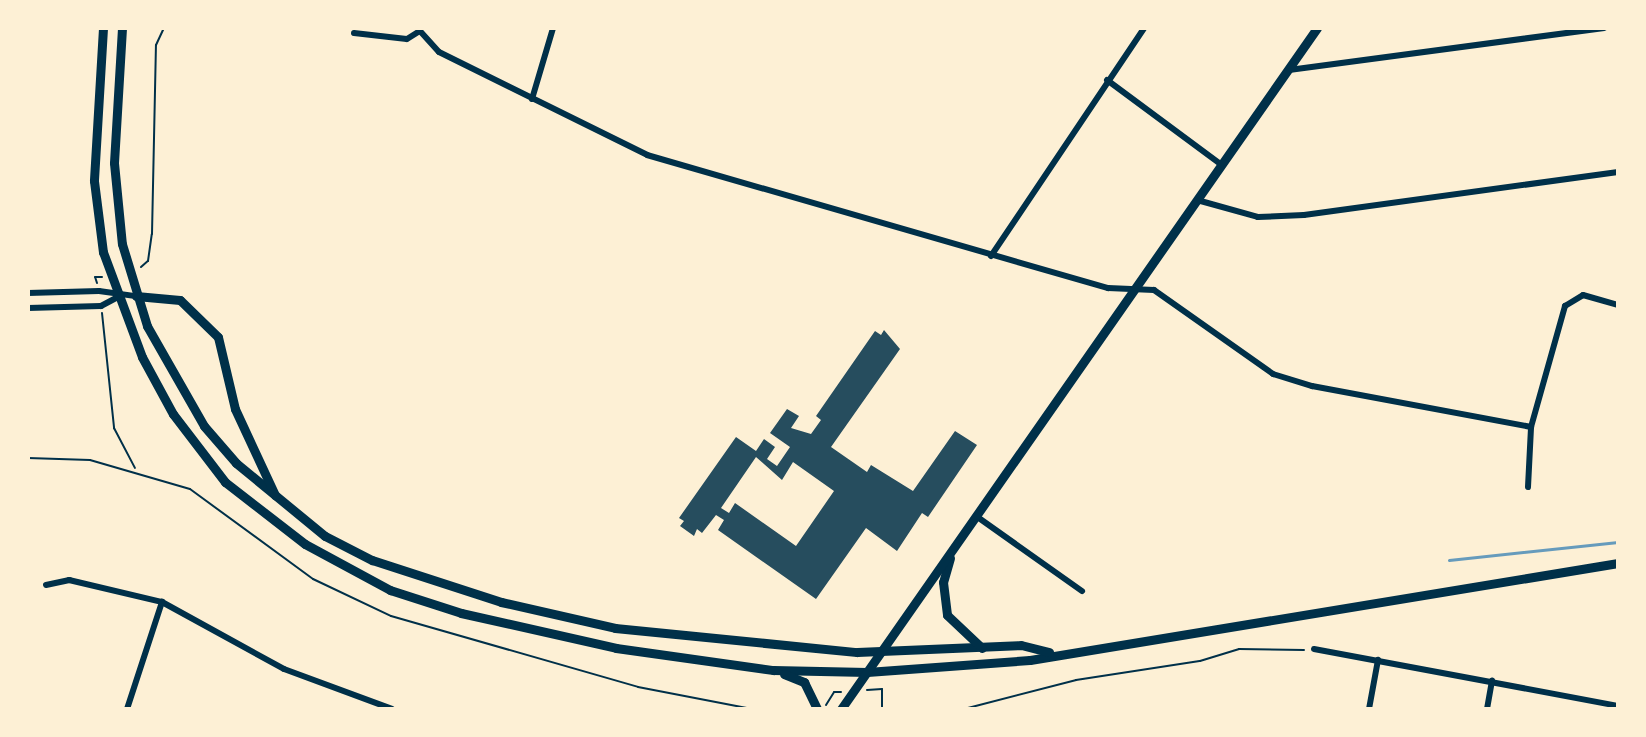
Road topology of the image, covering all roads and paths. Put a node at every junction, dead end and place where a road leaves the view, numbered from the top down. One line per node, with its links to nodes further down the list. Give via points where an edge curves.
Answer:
1 (103, 28): 17 (main road, via 94,181)
2 (122, 28): 18 (main road, via 114,163 122,244)
3 (164, 28): 18 (path, via 156,45 152,234 148,261)
4 (553, 28): 12 (street)
5 (1144, 28): 11 (street)
6 (1317, 28): 10 (main road)
7 (1604, 28): 10 (street)
8 (420, 30): 9 (street, via 407,39); 12 (street, via 439,52)
9 (354, 33)
10 (1289, 70): 13 (main road)
11 (1107, 80): 13 (street); 16 (street)
12 (532, 99): 16 (street, via 647,155)
13 (1222, 165): 15 (main road)
14 (1618, 172): 15 (street, via 1304,215 1258,217)
15 (1197, 200): 19 (main road)
16 (991, 256): 19 (street, via 1108,288)
17 (110, 276): 20 (path, via 95,277); 23 (main road)
18 (131, 276): 22 (main road)
19 (1134, 289): 27 (street, via 1154,290 1273,374); 31 (main road)
20 (99, 291): 21 (street); 23 (street)
21 (28, 293)
22 (136, 296): 23 (street); 30 (main road, via 163,361 204,426); 30 (main road, via 180,300 218,337 235,409)
23 (116, 298): 25 (street); 42 (main road, via 173,414 225,482 277,526 328,559 390,590 461,613 616,648)
24 (1618, 305): 27 (street, via 1583,295 1565,306)
25 (101, 306): 26 (street); 28 (path, via 114,428 136,469 90,460)
26 (28, 308)
27 (1531, 427): 29 (street)
28 (28, 458)
29 (1528, 487)
30 (279, 501): 40 (main road, via 325,536 372,560 548,615 685,638)
31 (976, 516): 32 (main road); 35 (street)
32 (952, 551): 37 (main road, via 943,582 947,615); 40 (main road)
33 (1618, 563): 39 (main road)
34 (46, 585): 36 (street, via 69,580)
35 (1082, 591)
36 (162, 602): 46 (street); 47 (street, via 284,669)
37 (982, 648): 39 (main road, via 1021,645); 40 (main road)
38 (1314, 649): 41 (street); 50 (path, via 1239,649 1200,661 1076,680)
39 (1053, 652): 43 (main road, via 1030,660)
40 (879, 653): 43 (main road)
41 (1378, 660): 44 (street); 51 (street)
42 (773, 670): 43 (main road); 48 (main road, via 804,682)
43 (867, 672): 49 (main road)
44 (1492, 680): 45 (street); 52 (street)
45 (1618, 706)
46 (127, 709)
47 (392, 709)
48 (817, 709)
49 (841, 709)
50 (964, 709)
51 (1369, 709)
52 (1487, 709)

